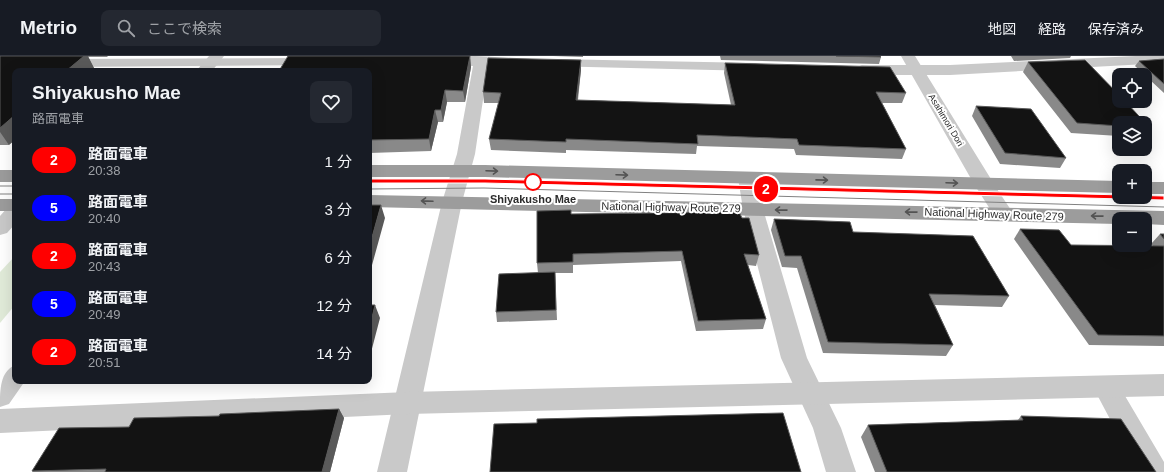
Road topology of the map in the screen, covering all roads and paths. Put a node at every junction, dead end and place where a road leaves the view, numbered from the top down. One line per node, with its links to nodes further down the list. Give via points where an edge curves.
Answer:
1 (908, 56): 12 (street, Asahimori Dori)
2 (481, 58): 4 (street); 10 (street, via 532,62); 14 (street, via 466,154)
3 (1164, 59): 12 (street)
4 (425, 61)
5 (47, 62): 7 (street)
6 (331, 62): 9 (street)
7 (141, 63): 8 (street)
8 (211, 63): 9 (street)
9 (275, 63)
10 (766, 68)
11 (845, 70): 12 (street)
12 (916, 71): 18 (street, Asahimori Dori)
13 (372, 171): 14 (highway)
14 (460, 171): 17 (highway, one-way to 17); 23 (street)
15 (0, 176): 16 (highway)
16 (12, 176)
17 (747, 178): 18 (highway, one-way to 18); 26 (street)
18 (984, 184): 19 (highway); 28 (street, Asahimori Dori)
19 (1112, 188)
20 (1152, 188): 21 (highway)
21 (1164, 188)
22 (372, 201): 23 (highway, National Highway Route 279, one-way to 22)
23 (452, 202): 26 (highway, National Highway Route 279); 36 (street)
24 (0, 205): 25 (highway)
25 (12, 205)
26 (753, 209): 28 (highway, National Highway Route 279, one-way to 26); 34 (street, via 794,358)
27 (12, 215): 30 (street)
28 (1004, 215): 29 (highway, National Highway Route 279, one-way to 28)
29 (1164, 218)
30 (0, 228)
31 (12, 380): 35 (street)
32 (1164, 385): 33 (street)
33 (1106, 387): 34 (street); 40 (street)
34 (810, 393): 36 (street); 39 (street, via 827,428)
35 (0, 396)
36 (408, 403): 37 (street); 38 (street)
37 (0, 421)
38 (392, 472)
39 (841, 472)
40 (1154, 472)

